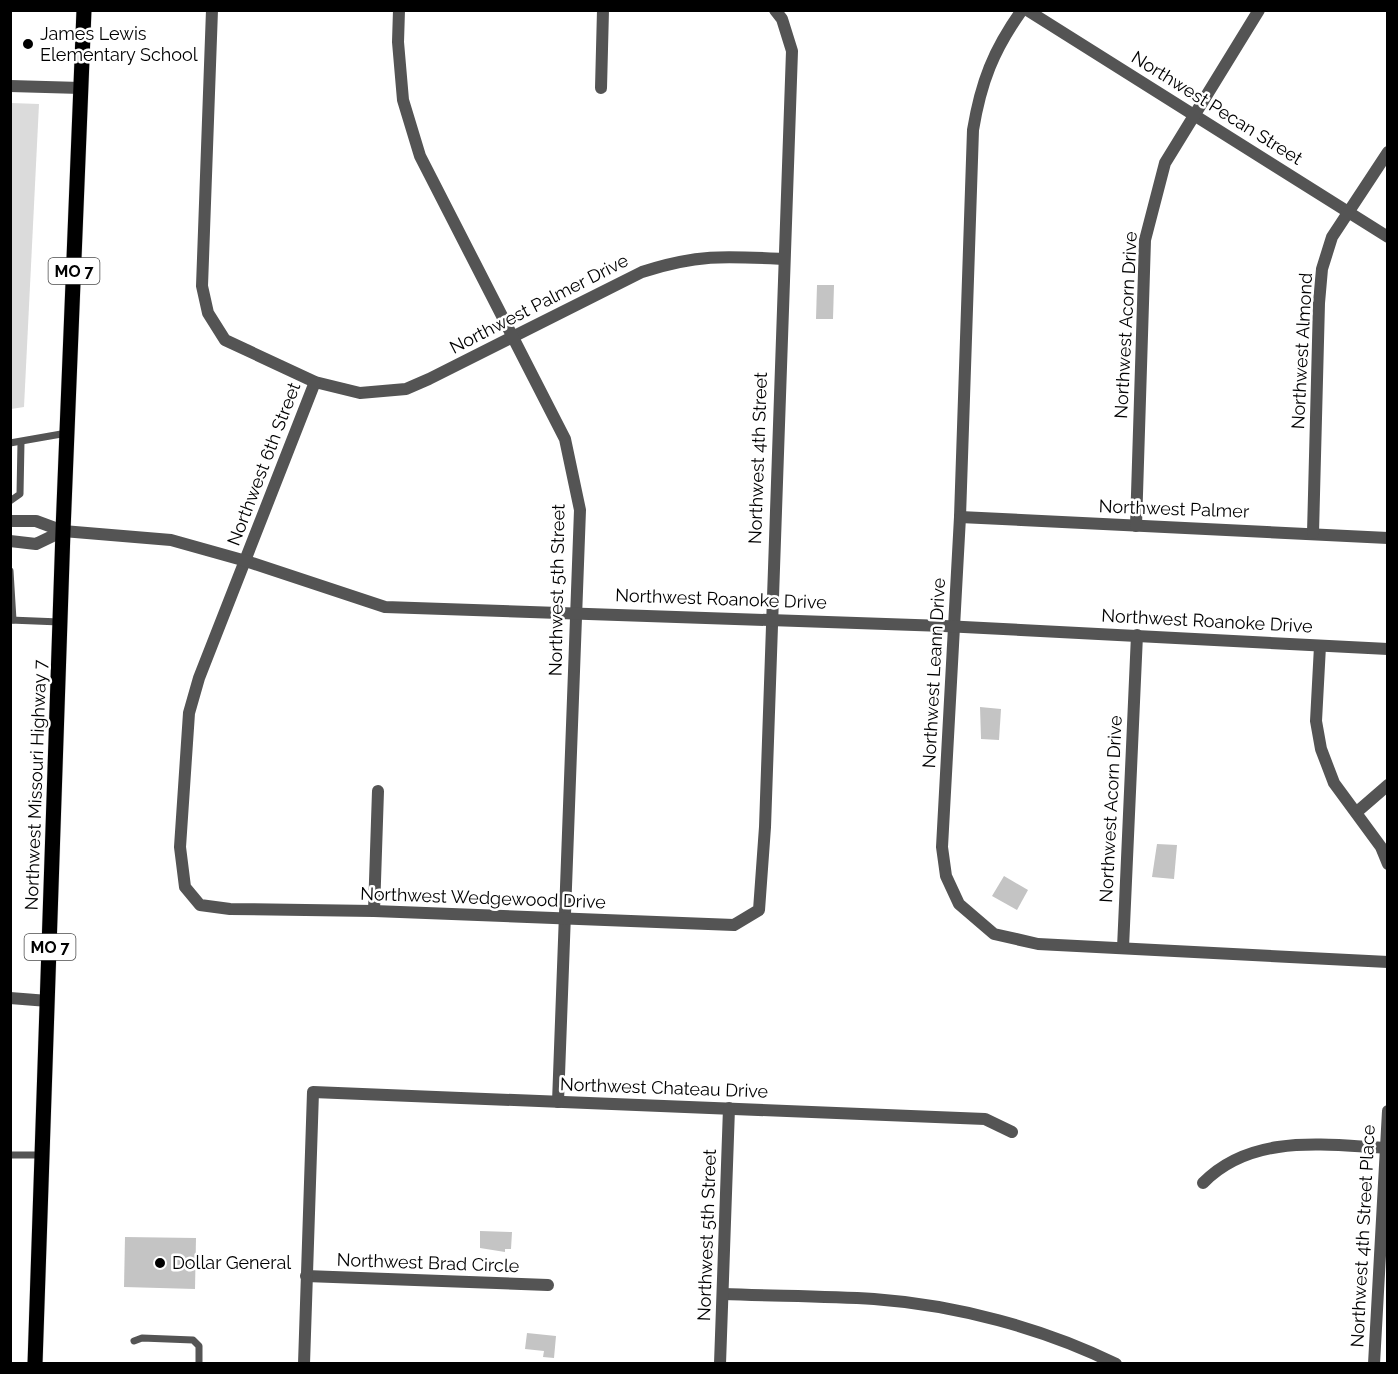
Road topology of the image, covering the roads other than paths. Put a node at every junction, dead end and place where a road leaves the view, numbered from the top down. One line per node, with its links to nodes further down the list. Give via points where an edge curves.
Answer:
1 (84, 10): 10 (main road, MO 7)
2 (212, 10): 18 (street, Northwest 6th Street, via 202,286 208,313 225,340)
3 (399, 10): 17 (street, Northwest 5th Street, via 403,100 420,156)
4 (603, 10): 11 (street)
5 (775, 10): 16 (street, Northwest 4th Street, via 782,19 792,51)
6 (1022, 10): 23 (street, Northwest Leann Drive, via 994,52 979,90 973,130)
7 (1027, 10): 12 (street, Northwest Pecan Street)
8 (1259, 10): 12 (street, Northwest Acorn Drive)
9 (10, 86): 10 (street)
10 (81, 88): 19 (main road, MO 7)
11 (601, 88)
12 (1196, 114): 14 (street, Northwest Pecan Street); 25 (street, Northwest Acorn Drive, via 1165,163 1145,240)
13 (1388, 152): 14 (street, Northwest Almond)
14 (1347, 212): 15 (street, Northwest Pecan Street); 27 (street, Northwest Almond, via 1332,237 1322,269)
15 (1388, 237)
16 (783, 259): 17 (street, Northwest Palmer Drive, via 718,255 679,260 642,272); 33 (street, Northwest 4th Street)
17 (513, 337): 18 (street, Northwest Palmer Drive, via 406,389 360,393); 32 (street, Northwest 5th Street, via 565,439 573,473 580,510)
18 (315, 382): 30 (street, Northwest 6th Street)
19 (67, 433): 20 (lane); 26 (main road, MO 7)
20 (21, 442): 21 (lane); 22 (lane, via 20,494)
21 (10, 443)
22 (10, 501)
23 (960, 517): 25 (street, Northwest Palmer); 36 (street, Northwest Leann Drive)
24 (10, 521): 26 (street, Northwest Roanoke Drive, via 36,521)
25 (1136, 526): 27 (street, Northwest Palmer)
26 (63, 531): 29 (street, via 36,544); 30 (street, Northwest Roanoke Drive, via 171,540); 35 (main road, Northwest Missouri Highway 7 / MO 7)
27 (1313, 533): 28 (street, Northwest Palmer)
28 (1388, 538)
29 (10, 541)
30 (246, 561): 32 (street, Northwest Roanoke Drive, via 385,607); 44 (street, Northwest 6th Street, via 189,713 180,847 185,887)
31 (10, 571): 34 (lane)
32 (576, 612): 33 (street, Northwest Roanoke Drive); 47 (street, Northwest 5th Street)
33 (770, 619): 36 (street, Northwest Roanoke Drive); 45 (street, Northwest 4th Street)
34 (12, 620): 35 (lane)
35 (60, 622): 51 (main road, Northwest Missouri Highway 7 / MO 7)
36 (955, 626): 37 (street, Northwest Roanoke Drive); 48 (street, Northwest Leann Drive, via 942,847 946,876 959,904 994,934 1038,944)
37 (1137, 635): 38 (street, Northwest Roanoke Drive); 48 (street, Northwest Acorn Drive)
38 (1320, 646): 39 (street, Northwest Roanoke Drive); 42 (street, via 1316,721 1321,749 1334,783)
39 (1388, 649)
40 (1388, 785): 42 (street)
41 (378, 791): 46 (street)
42 (1358, 811): 43 (street)
43 (1388, 864)
44 (200, 905): 46 (street, Northwest Wedgewood Drive)
45 (759, 910): 47 (street, Northwest Wedgewood Drive, via 734,925)
46 (374, 911): 47 (street, Northwest Wedgewood Drive)
47 (565, 918): 52 (street, Northwest 5th Street)
48 (1123, 948): 49 (street, Northwest Leann Drive)
49 (1388, 962)
50 (10, 998): 51 (street)
51 (48, 1001): 58 (main road, Northwest Missouri Highway 7 / MO 7)
52 (558, 1102): 53 (street, Northwest Chateau Drive); 60 (street, Northwest Chateau Drive, via 313,1092)
53 (729, 1108): 55 (street, Northwest Chateau Drive, via 985,1119); 62 (street, Northwest 5th Street)
54 (1388, 1111): 56 (street, Northwest 4th Street Place)
55 (1012, 1132)
56 (1386, 1148): 59 (street, via 1263,1148 1226,1163); 69 (street, Northwest 4th Street Place)
57 (10, 1155): 58 (lane)
58 (43, 1155): 64 (main road, Northwest Missouri Highway 7 / MO 7)
59 (1203, 1183)
60 (306, 1276): 61 (street, Northwest Brad Circle); 66 (street)
61 (548, 1285)
62 (723, 1294): 67 (street, Northwest 5th Street); 68 (street, via 876,1299 944,1310 1039,1331)
63 (134, 1341): 65 (lane, via 193,1340 199,1346)
64 (35, 1364)
65 (199, 1364)
66 (304, 1364)
67 (720, 1364)
68 (1116, 1364)
69 (1374, 1364)

